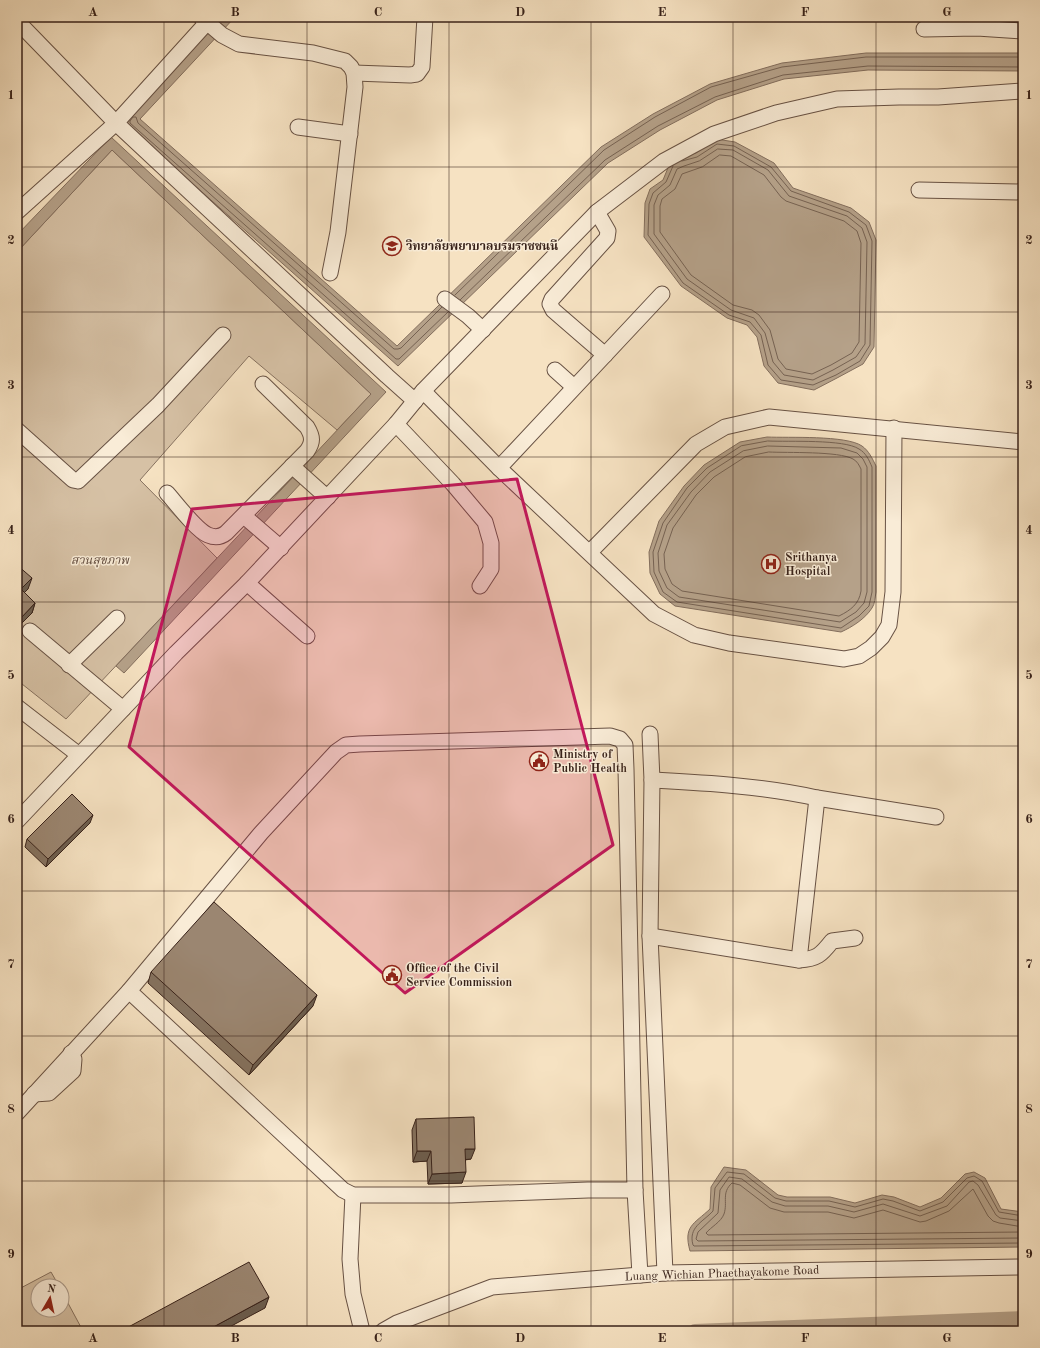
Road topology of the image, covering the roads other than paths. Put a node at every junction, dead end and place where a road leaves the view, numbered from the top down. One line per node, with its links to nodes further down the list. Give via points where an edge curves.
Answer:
1 (425, 17): 6 (street, via 422,67 417,74)
2 (207, 20): 6 (street, via 222,35 239,44 313,53 345,61); 8 (street)
3 (17, 21): 8 (street)
4 (924, 29): 5 (street, via 978,28)
5 (1023, 31)
6 (354, 73): 10 (street)
7 (1023, 91): 14 (street, via 938,97 836,99 776,113 714,134 664,161)
8 (116, 123): 13 (street); 24 (street, via 387,376)
9 (298, 127): 10 (street)
10 (350, 134): 15 (street, via 338,232)
11 (919, 190): 12 (street)
12 (1023, 192)
13 (17, 212)
14 (597, 212): 18 (street); 20 (street, via 608,231 607,238 550,304 553,310)
15 (330, 272)
16 (662, 294): 20 (street)
17 (445, 299): 18 (street)
18 (480, 328): 24 (street)
19 (223, 335): 27 (street, via 158,406 78,481 73,480)
20 (605, 355): 23 (street)
21 (555, 370): 23 (street)
22 (263, 384): 29 (street, via 311,434 311,444)
23 (574, 387): 30 (street)
24 (415, 395): 25 (street); 30 (street)
25 (396, 424): 32 (street); 37 (street, via 485,522 491,543 491,569)
26 (894, 428): 28 (street); 35 (street, via 769,417 725,427 696,444); 35 (street, via 893,592 889,625 882,637 859,656 844,659 728,643 694,635 654,614)
27 (17, 430)
28 (1023, 442)
29 (294, 467): 32 (street); 33 (street)
30 (499, 468): 35 (street)
31 (167, 492): 33 (street, via 200,530 208,535 222,536)
32 (328, 497): 34 (street)
33 (250, 521): 34 (street)
34 (281, 548): 36 (street)
35 (590, 552)
36 (247, 583): 40 (street); 43 (street)
37 (480, 586)
38 (117, 618): 41 (street)
39 (30, 631): 41 (street)
40 (307, 636)
41 (69, 665): 43 (street)
42 (17, 707): 45 (street)
43 (123, 709): 45 (street)
44 (650, 734): 46 (street)
45 (79, 756): 48 (street)
46 (652, 780): 47 (street, via 725,784); 50 (street)
47 (817, 798): 49 (street); 52 (street)
48 (20, 812)
49 (936, 817)
50 (650, 936): 52 (street); 58 (street)
51 (855, 938): 52 (street, via 832,941 820,955 810,960)
52 (799, 960)
53 (129, 991): 54 (street, via 71,1054 74,1059 73,1071 49,1092 34,1094); 55 (street, via 261,833 336,752 346,745 610,736 620,739 625,745 626,769); 56 (street, via 342,1190)
54 (17, 1113)
55 (635, 1190): 56 (street); 59 (street)
56 (352, 1195): 60 (street, via 350,1259 353,1294)
57 (1023, 1267): 58 (street, Luang Wichian Phaethayakome Road)
58 (665, 1272): 59 (street, Luang Wichian Phaethayakome Road)
59 (640, 1275): 61 (street, Luang Wichian Phaethayakome Road, via 492,1287 397,1323)
60 (362, 1331)
61 (383, 1331)

